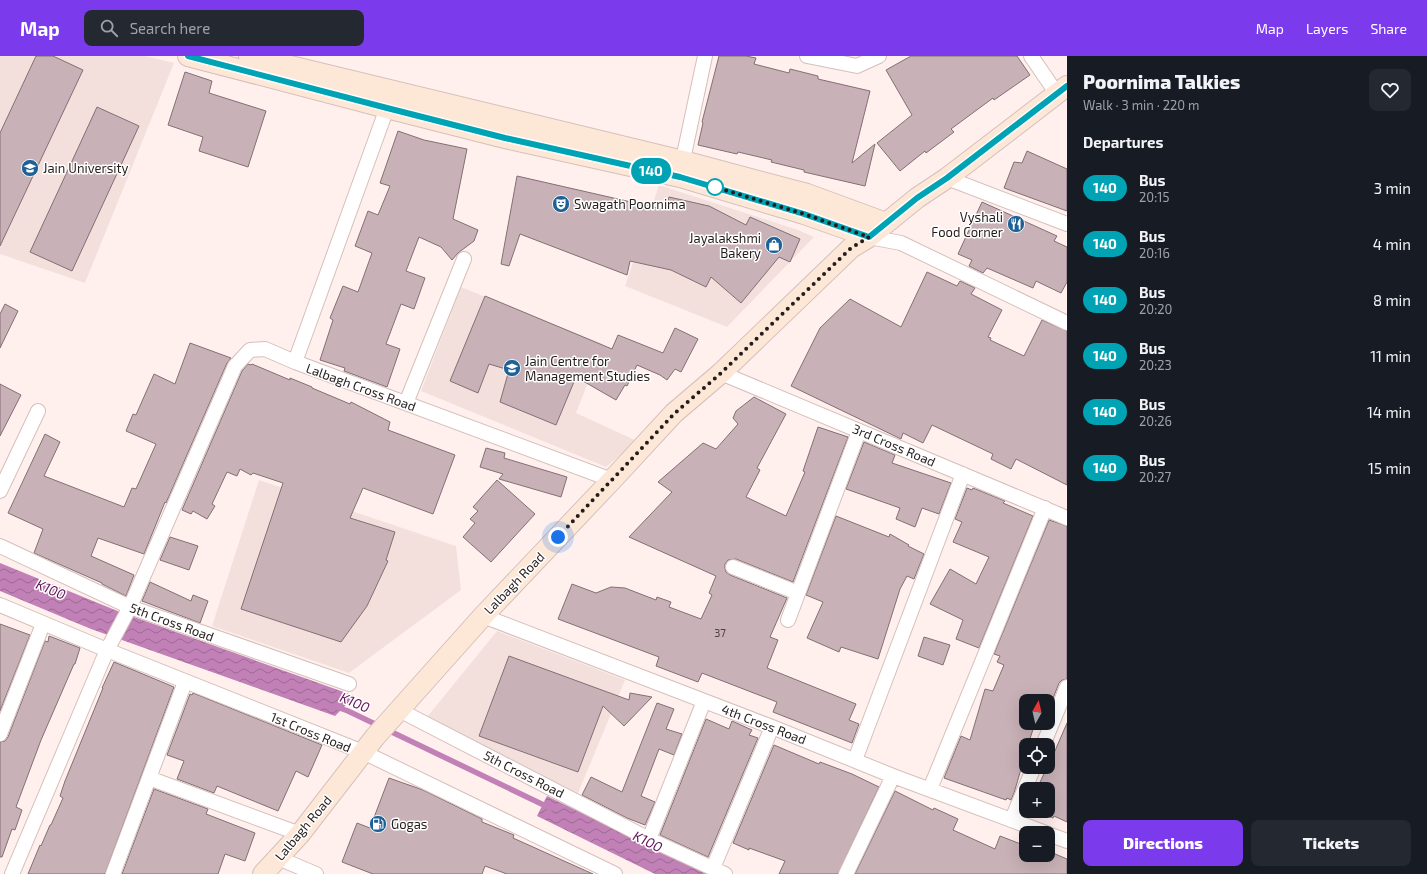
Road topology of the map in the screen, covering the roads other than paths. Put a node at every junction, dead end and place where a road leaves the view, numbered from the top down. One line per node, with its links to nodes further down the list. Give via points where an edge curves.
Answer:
1 (188, 56): 8 (main road)
2 (249, 56): 9 (main road)
3 (705, 56): 9 (street)
4 (807, 56): 5 (street, via 858,66)
5 (879, 56)
6 (1031, 56): 7 (street)
7 (1062, 90): 10 (main road, Lalbagh Road)
8 (387, 108): 9 (main road, via 505,138); 16 (street, Lalbagh Cross Road)
9 (681, 169): 11 (main road, via 807,194); 13 (main road)
10 (947, 178): 11 (main road, Lalbagh Road); 12 (street)
11 (886, 223): 13 (main road, Lalbagh Road)
12 (1067, 224)
13 (869, 237): 15 (street, via 901,243); 17 (main road, Lalbagh Road, via 851,248)
14 (464, 259): 18 (street)
15 (1067, 323)
16 (296, 362): 18 (street, Lalbagh Cross Road); 30 (street, via 265,349 250,350 235,366)
17 (721, 373): 20 (street, 3rd Cross Road); 22 (main road, Lalbagh Road, via 674,414)
18 (406, 404): 22 (street, Lalbagh Cross Road)
19 (38, 411): 23 (street)
20 (859, 430): 21 (street, 3rd Cross Road); 28 (street)
21 (963, 474): 24 (street, 3rd Cross Road); 44 (street)
22 (612, 480): 31 (main road, Lalbagh Road)
23 (0, 491)
24 (1044, 508): 25 (street, 3rd Cross Road); 48 (street)
25 (1067, 518)
26 (0, 546): 30 (street, 5th Cross Road)
27 (733, 567): 28 (street)
28 (798, 593): 32 (street)
29 (0, 605): 33 (street, 1st Cross Road)
30 (128, 610): 34 (street); 36 (street, 5th Cross Road)
31 (483, 616): 38 (street, 4th Cross Road); 39 (main road, Lalbagh Road)
32 (788, 620)
33 (43, 624): 34 (street, 1st Cross Road); 41 (street)
34 (107, 650): 35 (street, 1st Cross Road); 58 (street)
35 (185, 682): 43 (street, 1st Cross Road); 47 (street)
36 (349, 684)
37 (1067, 687): 42 (street)
38 (704, 701): 40 (street, 4th Cross Road); 53 (street)
39 (399, 710): 43 (main road, Lalbagh Road); 53 (street, 5th Cross Road)
40 (772, 727): 44 (street, 4th Cross Road); 56 (street)
41 (0, 734)
42 (1046, 738)
43 (363, 752): 51 (main road, Lalbagh Road); 57 (street, 1st Cross Road)
44 (854, 760): 46 (street, 4th Cross Road)
45 (1031, 774): 49 (street)
46 (893, 776): 48 (street, 4th Cross Road); 62 (street)
47 (149, 778): 51 (street); 59 (street)
48 (930, 789): 49 (street, 4th Cross Road)
49 (1012, 820): 50 (street, 4th Cross Road)
50 (1028, 826)
51 (300, 834): 55 (main road, Lalbagh Road)
52 (1055, 836): 54 (street, 4th Cross Road)
53 (649, 839): 56 (street, 5th Cross Road)
54 (1067, 841)
55 (278, 858): 60 (main road, Lalbagh Road); 61 (street)
56 (719, 871)
57 (608, 872)
58 (12, 874)
59 (113, 874)
60 (263, 874)
61 (316, 874)
62 (846, 874)

